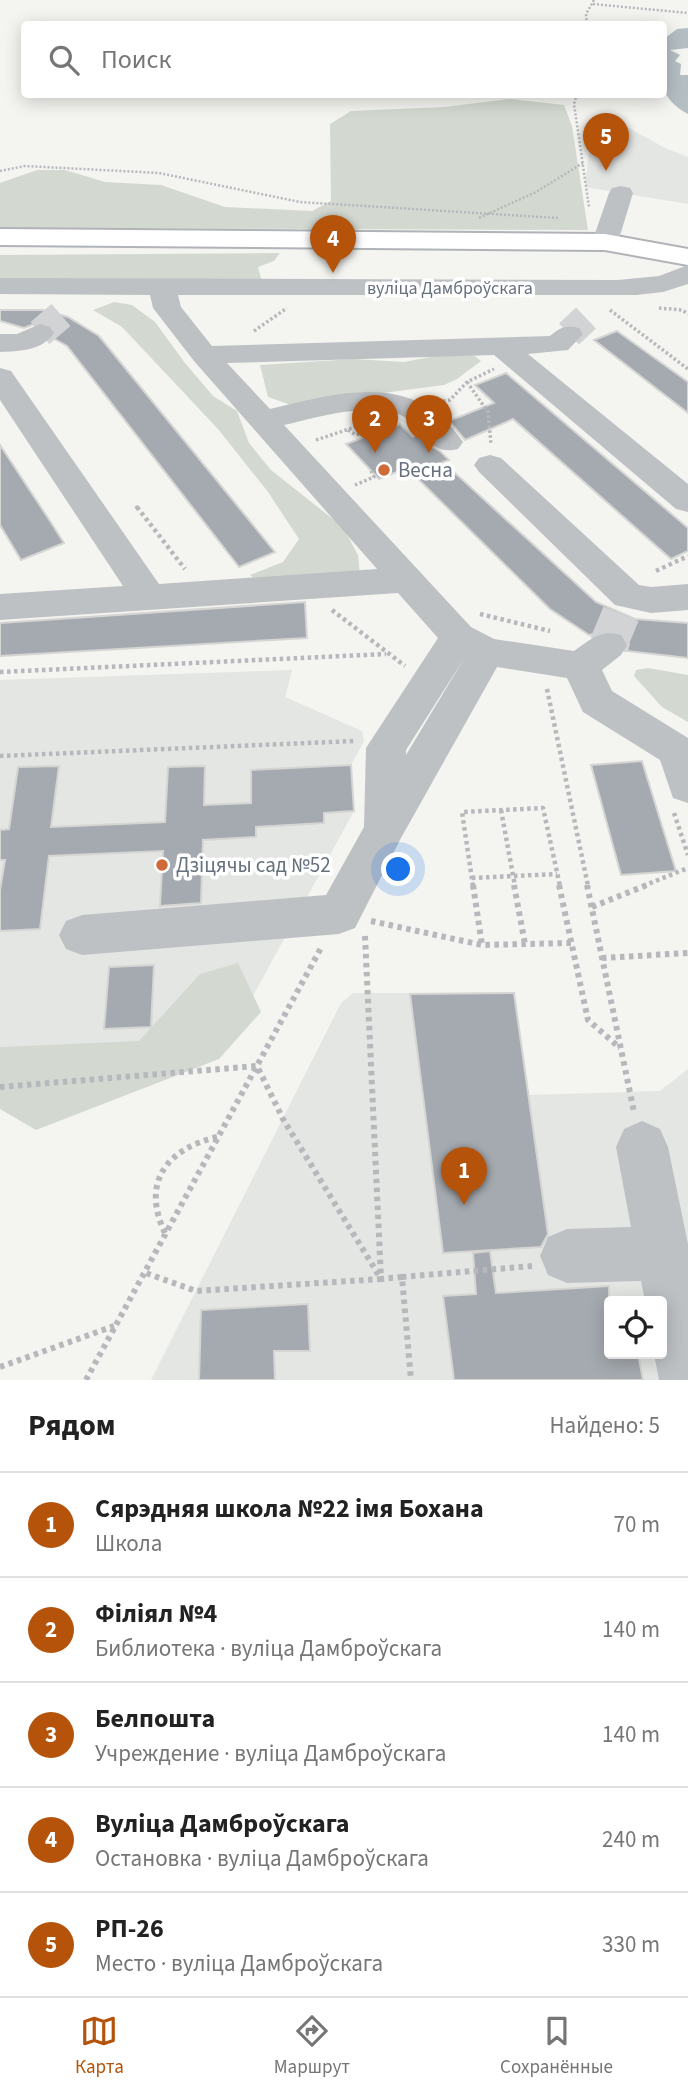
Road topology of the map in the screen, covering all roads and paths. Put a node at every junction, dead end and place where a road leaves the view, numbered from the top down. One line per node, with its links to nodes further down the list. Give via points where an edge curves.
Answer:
1 (594, 2): 2 (path); 3 (path)
2 (687, 12)
3 (587, 21)
4 (576, 98): 5 (path)
5 (583, 163): 8 (path); 9 (path)
6 (0, 171): 8 (path, via 25,166 159,173 300,202)
7 (621, 193): 9 (street)
8 (493, 212): 9 (path); 11 (path)
9 (602, 230): 11 (main road); 12 (main road)
10 (0, 237): 11 (main road)
11 (443, 241)
12 (685, 281): 16 (street, вуліца Дамброўскага); 19 (path)
13 (0, 286): 14 (street, вуліца Дамброўскага)
14 (95, 286): 15 (street, вуліца Дамброўскага); 21 (street)
15 (162, 286): 16 (street, вуліца Дамброўскага); 24 (street, via 167,308)
16 (607, 303): 26 (path)
17 (288, 307): 20 (path)
18 (267, 313): 20 (path)
19 (688, 314)
20 (266, 323): 24 (path)
21 (31, 333): 25 (street)
22 (569, 334): 23 (street, via 558,344)
23 (508, 352): 24 (street); 28 (path); 37 (street)
24 (213, 354): 30 (street)
25 (0, 369)
26 (688, 369)
27 (0, 377): 43 (street)
28 (467, 382): 29 (path, via 450,400); 34 (path, via 488,412)
29 (412, 408): 30 (street, via 367,402); 33 (street)
30 (264, 420): 39 (street)
31 (387, 429): 32 (path, via 384,426 356,435)
32 (347, 430)
33 (447, 442)
34 (489, 465): 46 (street)
35 (372, 471): 36 (path, via 374,477)
36 (348, 488)
37 (688, 501)
38 (136, 506): 41 (path)
39 (408, 580): 40 (street); 45 (street)
40 (304, 587): 41 (street); 47 (path, via 386,654)
41 (205, 594): 43 (street)
42 (688, 597): 46 (street, via 651,600)
43 (149, 598): 44 (street)
44 (0, 607)
45 (472, 634): 46 (street); 46 (path); 48 (street); 52 (street)
46 (590, 636): 50 (street, via 597,701 677,751); 57 (path)
47 (0, 672)
48 (386, 748): 49 (path, via 364,741); 52 (street)
49 (0, 756)
50 (688, 786)
51 (501, 810): 54 (path, via 544,808); 55 (path); 56 (path, via 462,812)
52 (385, 828): 58 (street)
53 (688, 868): 57 (path)
54 (557, 874): 55 (path); 60 (path)
55 (513, 876): 56 (path); 61 (path)
56 (472, 878): 62 (path)
57 (592, 907): 64 (path)
58 (339, 914): 59 (street); 66 (path)
59 (82, 935)
60 (571, 943): 61 (path); 65 (path, via 588,1020)
61 (525, 944): 62 (path)
62 (482, 945): 75 (path, via 364,919)
63 (688, 953): 64 (path)
64 (602, 958): 65 (path)
65 (621, 1048): 68 (path)
66 (257, 1066): 67 (path); 69 (path); 75 (path, via 283,1119)
67 (0, 1087)
68 (639, 1131): 71 (street)
69 (218, 1137): 70 (path); 70 (path, via 200,1139 183,1149 169,1160 158,1179 156,1219)
70 (165, 1234): 73 (path)
71 (663, 1253): 72 (street); 80 (street)
72 (567, 1256): 74 (path, via 530,1267)
73 (144, 1272): 75 (path, via 196,1291); 76 (path)
74 (402, 1277): 75 (path); 79 (path)
75 (381, 1279)
76 (114, 1326): 77 (path); 78 (path)
77 (0, 1367)
78 (86, 1380)
79 (411, 1380)
80 (688, 1380)

